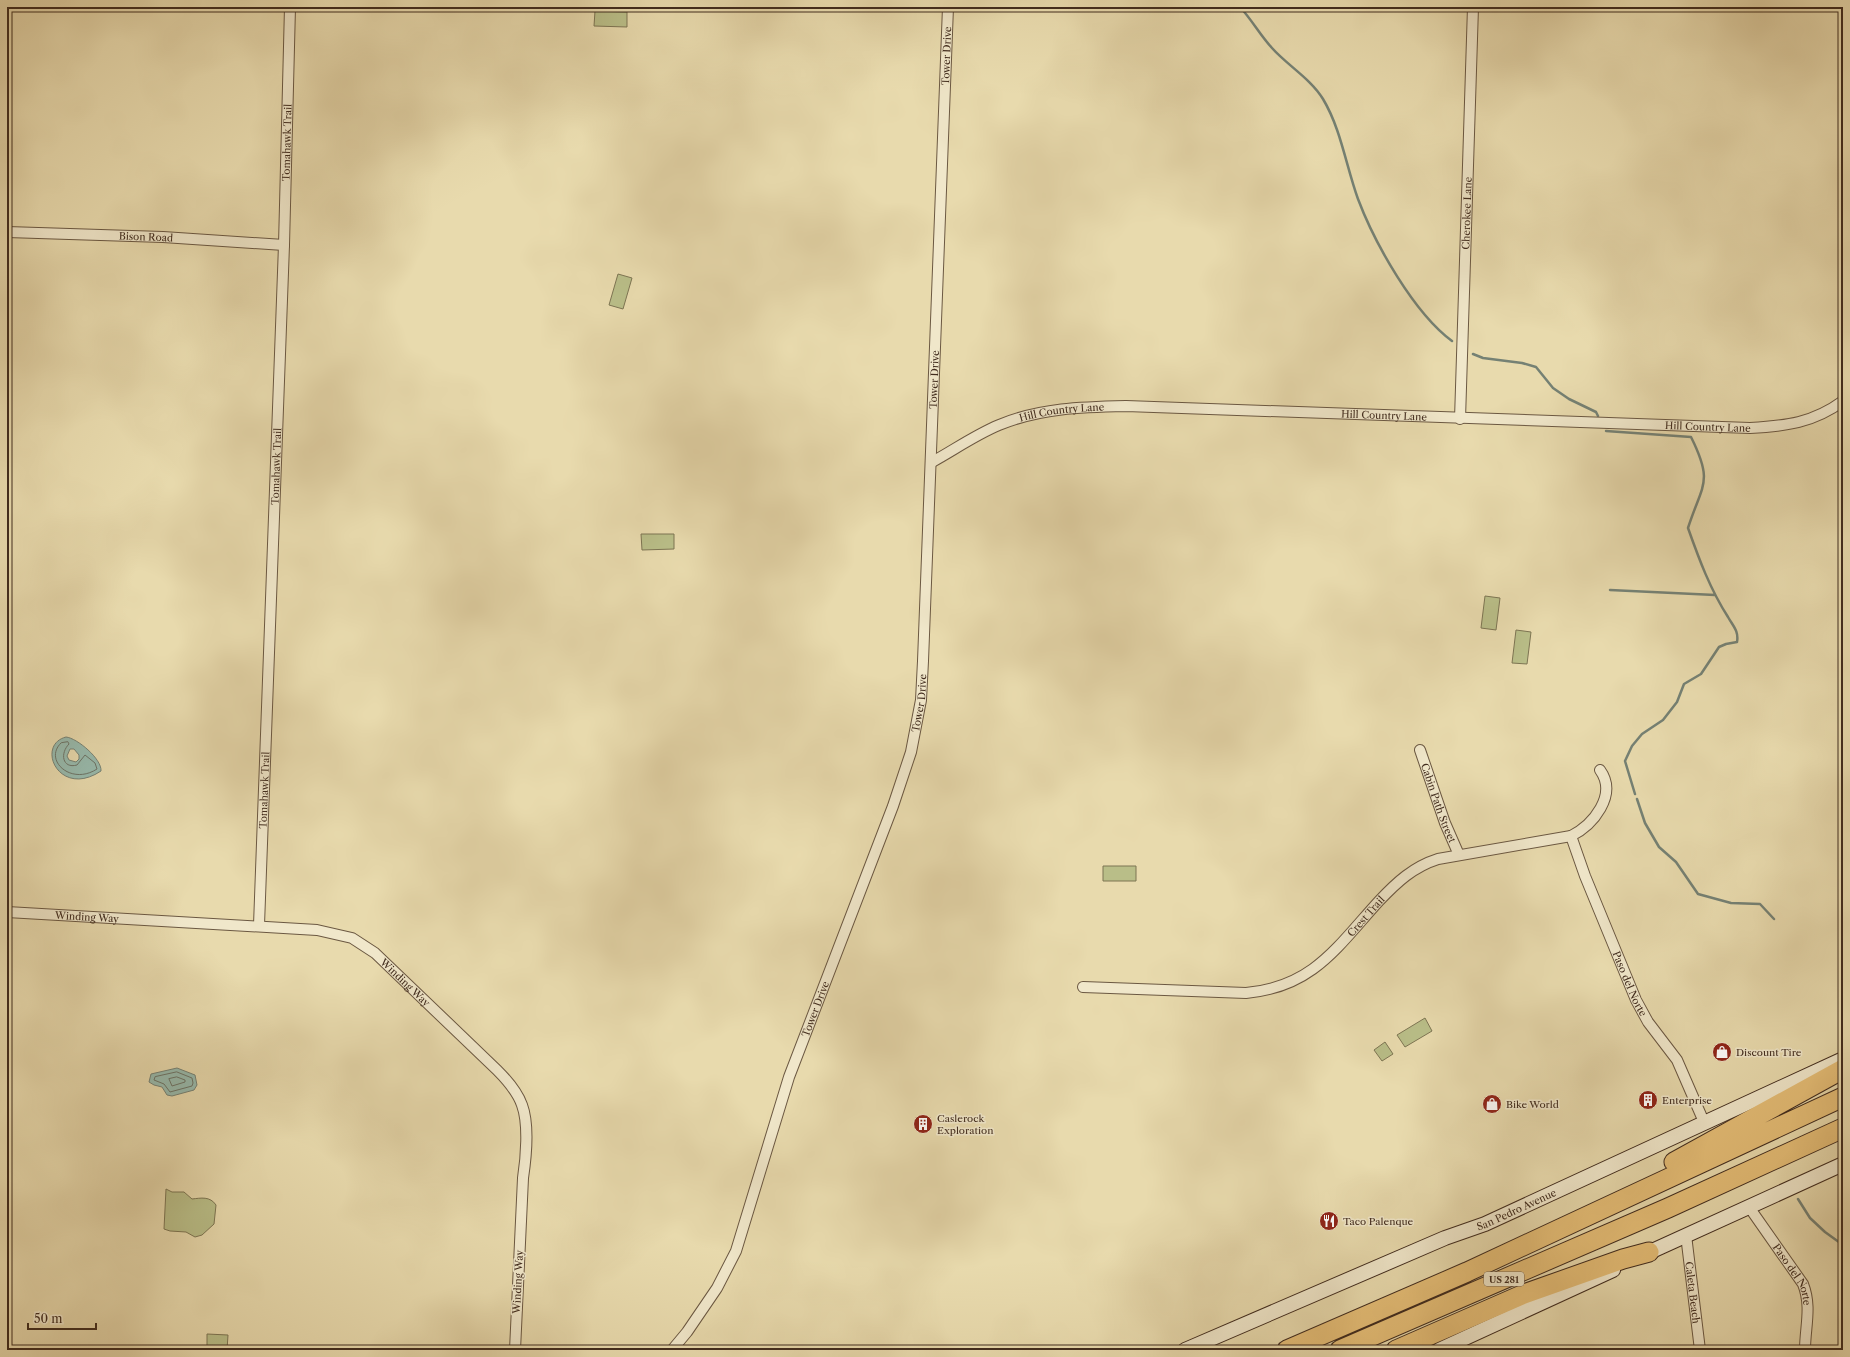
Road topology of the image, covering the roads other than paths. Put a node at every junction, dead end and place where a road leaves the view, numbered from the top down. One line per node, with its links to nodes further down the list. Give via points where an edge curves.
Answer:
1 (290, 7): 5 (street, Tomahawk Trail)
2 (948, 7): 8 (street, Tower Drive)
3 (1473, 7): 7 (street, Cherokee Lane)
4 (7, 232): 5 (street, Bison Road, via 163,237)
5 (284, 245): 14 (street, Tomahawk Trail)
6 (1843, 401): 7 (street, Hill Country Lane, via 1829,412 1803,422 1787,426 1750,428)
7 (1460, 419): 8 (street, Hill Country Lane, via 1126,406 1066,408 1034,414 999,425)
8 (932, 462): 29 (street, Tower Drive, via 921,700 911,752 789,1077 736,1251 716,1288)
9 (1420, 750): 12 (street, Cabin Path Street)
10 (1600, 770): 11 (street, Crest Trail, via 1606,780 1606,790 1598,814 1586,828)
11 (1572, 836): 12 (street, Crest Trail); 19 (street, Paso del Norte, via 1585,876 1636,1000 1648,1022 1677,1060)
12 (1459, 855): 15 (street, Crest Trail, via 1428,862 1403,877 1318,967 1284,986 1246,993)
13 (7, 912): 14 (street, Winding Way)
14 (259, 925): 28 (street, Winding Way, via 317,930 352,938 375,953 513,1088 525,1116 525,1164)
15 (1083, 987)
16 (1843, 1059): 19 (main road, San Pedro Avenue)
17 (1843, 1069): 25 (highway)
18 (1843, 1097): 25 (highway, US 281)
19 (1704, 1122): 26 (main road, San Pedro Avenue, via 1485,1224 1445,1238)
20 (1843, 1128): 33 (highway, US 281, via 1668,1208)
21 (1843, 1164): 22 (main road)
22 (1749, 1207): 23 (main road); 37 (street, Paso del Norte, via 1803,1284 1808,1296)
23 (1686, 1235): 24 (main road); 36 (street, Caleta Beach)
24 (1649, 1252): 27 (main road); 34 (highway, via 1524,1294)
25 (1467, 1272): 32 (highway, US 281)
26 (1210, 1340): 30 (main road, San Pedro Avenue); 31 (main road)
27 (1457, 1346): 35 (main road)
28 (515, 1350)
29 (672, 1350)
30 (1185, 1350)
31 (1199, 1350)
32 (1287, 1350)
33 (1340, 1350)
34 (1396, 1350)
35 (1439, 1350)
36 (1700, 1350)
37 (1805, 1350)

